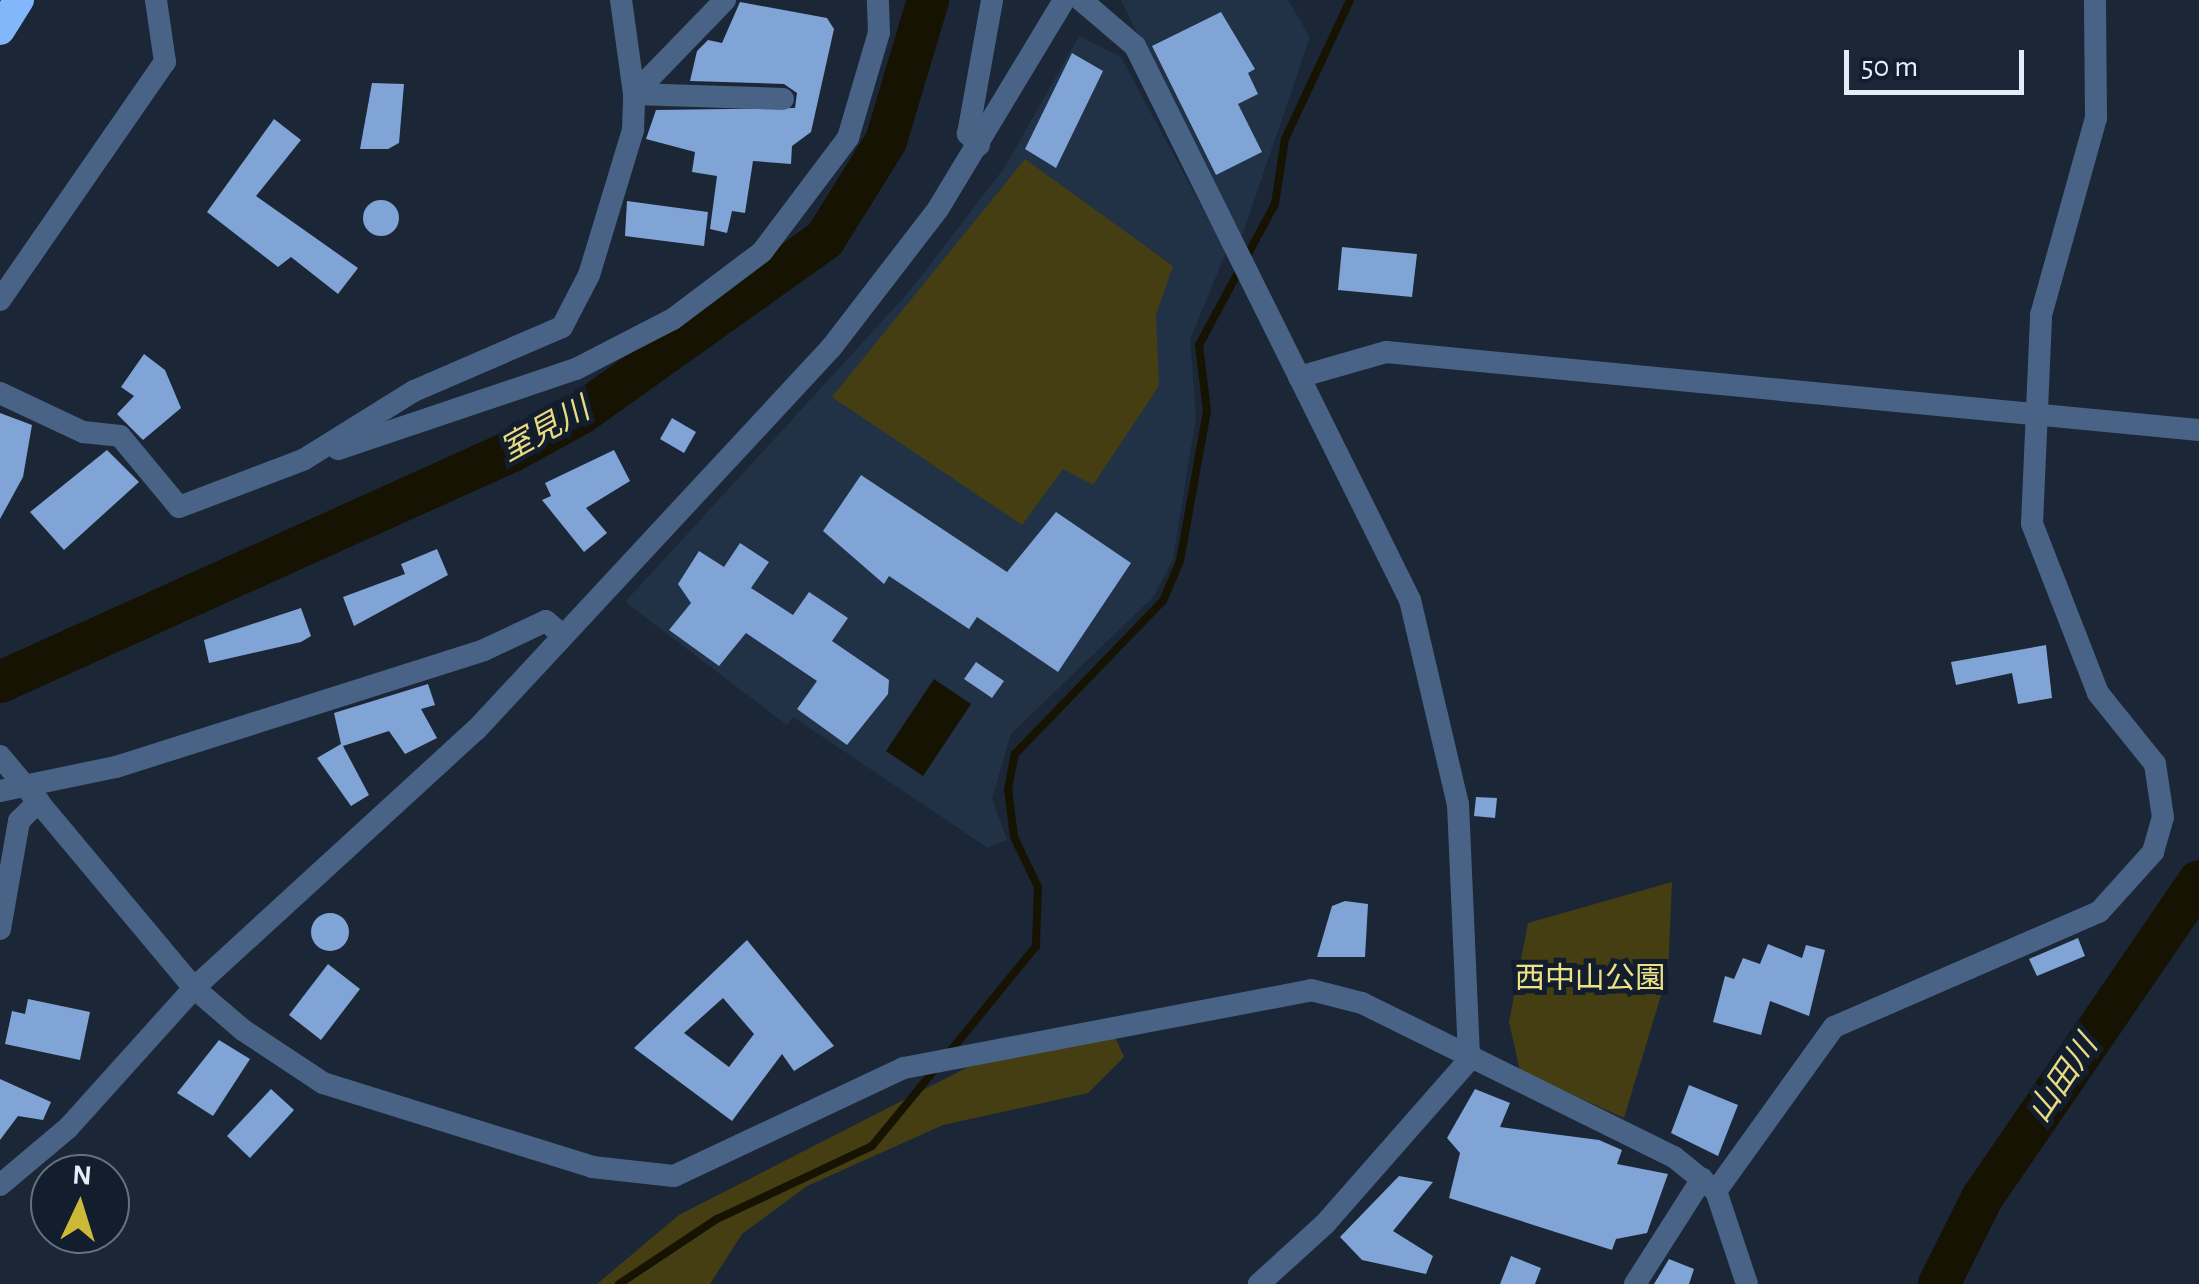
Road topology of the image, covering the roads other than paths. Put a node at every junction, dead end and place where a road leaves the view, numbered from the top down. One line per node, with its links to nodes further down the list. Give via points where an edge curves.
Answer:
1 (19, 0): 10 (highway)
2 (156, 0): 14 (street, via 165,62)
3 (622, 0): 11 (street)
4 (725, 0): 11 (street)
5 (878, 0): 19 (street, via 879,33 848,138 762,252 673,320 576,369)
6 (992, 0): 13 (street, via 968,134)
7 (1064, 0): 13 (street)
8 (1081, 0): 15 (street, via 1134,46)
9 (2095, 0): 17 (street, via 2096,118 2047,283)
10 (0, 30)
11 (634, 94): 12 (street); 19 (street, via 634,130 589,275 562,327 414,391)
12 (783, 99)
13 (979, 146): 20 (street, via 832,348)
14 (0, 300)
15 (1299, 377): 17 (street, via 1386,352); 26 (street, via 1432,662 1458,804)
16 (0, 392): 19 (street, via 84,432 120,436 179,507)
17 (2034, 414): 18 (street); 27 (street, via 2032,524 2098,693 2155,764 2163,817 2153,852 2099,912 1834,1027)
18 (2199, 430)
19 (303, 460)
20 (562, 635): 23 (street, via 546,621 484,650); 25 (street, via 407,797)
21 (0, 756): 23 (street)
22 (0, 791): 23 (street)
23 (32, 794): 24 (street, via 20,821); 25 (street)
24 (0, 929)
25 (194, 988): 26 (street, via 323,1084 618,1172 702,1168 836,1094 904,1068 1311,990 1362,1003); 28 (street, via 68,1128)
26 (1469, 1060): 27 (street); 29 (street, via 1326,1223)
27 (1709, 1185): 30 (street); 31 (street)
28 (0, 1186)
29 (1258, 1284)
30 (1634, 1284)
31 (1747, 1284)

